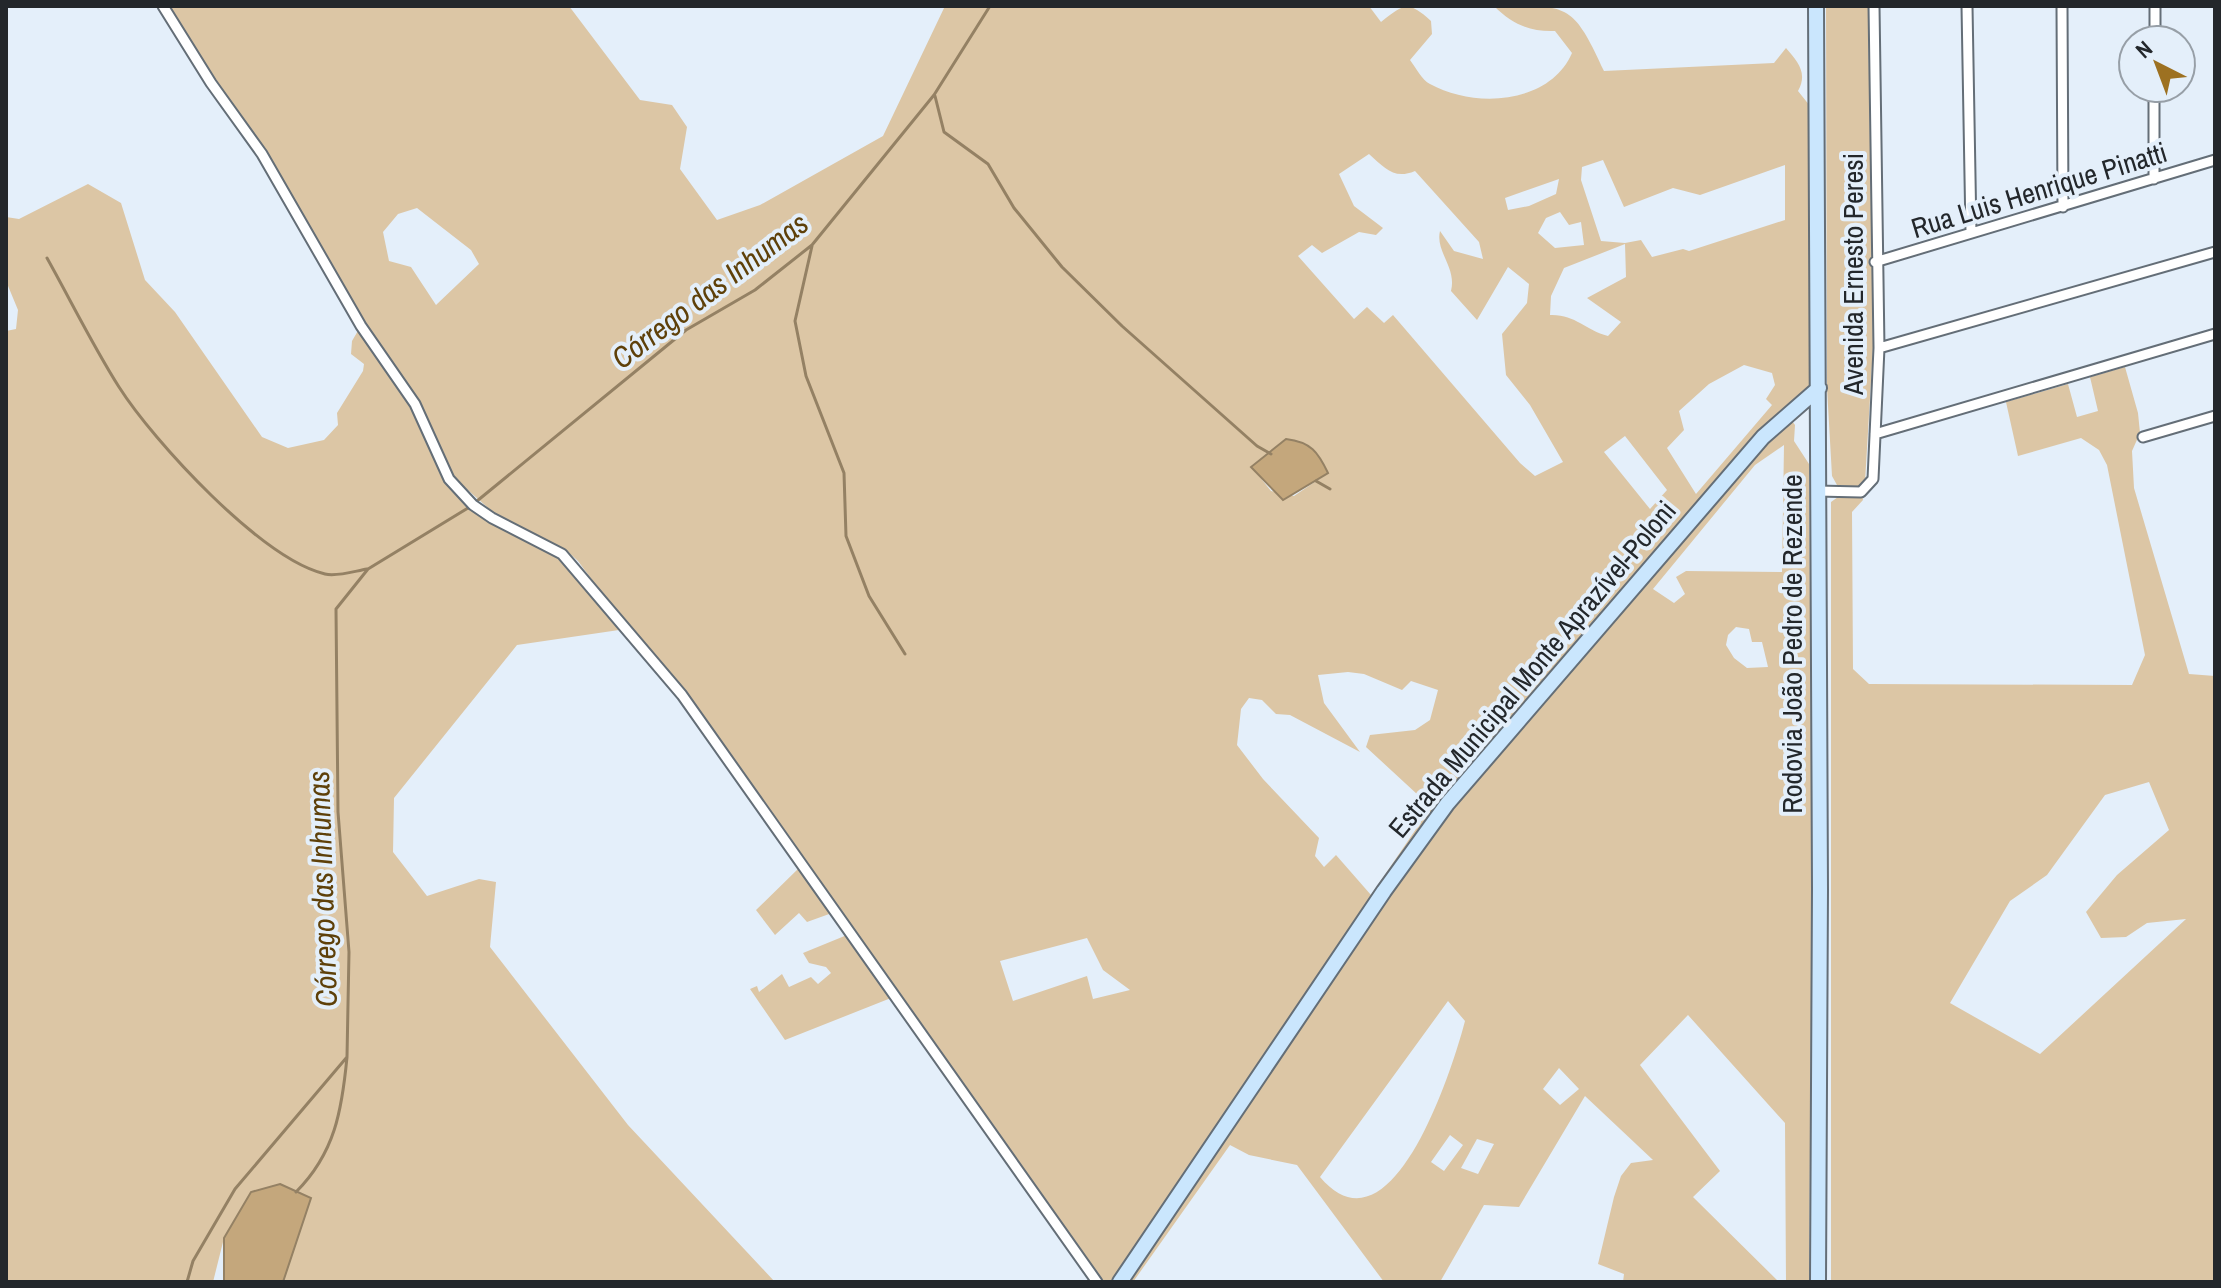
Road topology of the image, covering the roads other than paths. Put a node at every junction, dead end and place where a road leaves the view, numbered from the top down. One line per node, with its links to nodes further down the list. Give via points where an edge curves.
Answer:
1 (163, 6): 20 (street, via 262,154 361,326 415,404 449,479 492,518 562,554 682,695)
2 (1816, 6): 15 (main road, Rodovia João Pedro de Rezende)
3 (1874, 6): 12 (street, Avenida Ernesto Peresi)
4 (1967, 6): 10 (street)
5 (2062, 6): 9 (street)
6 (2154, 104): 8 (street)
7 (2215, 160): 8 (street, Rua Luis Henrique Pinatti)
8 (2154, 179): 9 (street, Rua Luis Henrique Pinatti)
9 (2063, 207): 10 (street, Rua Luis Henrique Pinatti)
10 (1971, 233): 12 (street, Rua Luis Henrique Pinatti)
11 (2215, 252): 14 (street)
12 (1875, 262): 14 (street, Avenida Ernesto Peresi)
13 (2215, 334): 17 (street)
14 (1879, 348): 17 (street, Avenida Ernesto Peresi)
15 (1819, 388): 19 (main road, Rodovia João Pedro de Rezende); 21 (main road, Estrada Municipal Monte Aprazível-Poloni, via 1763,437 1447,804)
16 (2215, 416): 18 (street)
17 (1875, 434): 19 (street, Avenida Ernesto Peresi, via 1873,479 1867,489)
18 (2143, 437)
19 (1817, 491): 22 (main road, Rodovia João Pedro de Rezende)
20 (1097, 1282)
21 (1120, 1282)
22 (1818, 1282)

